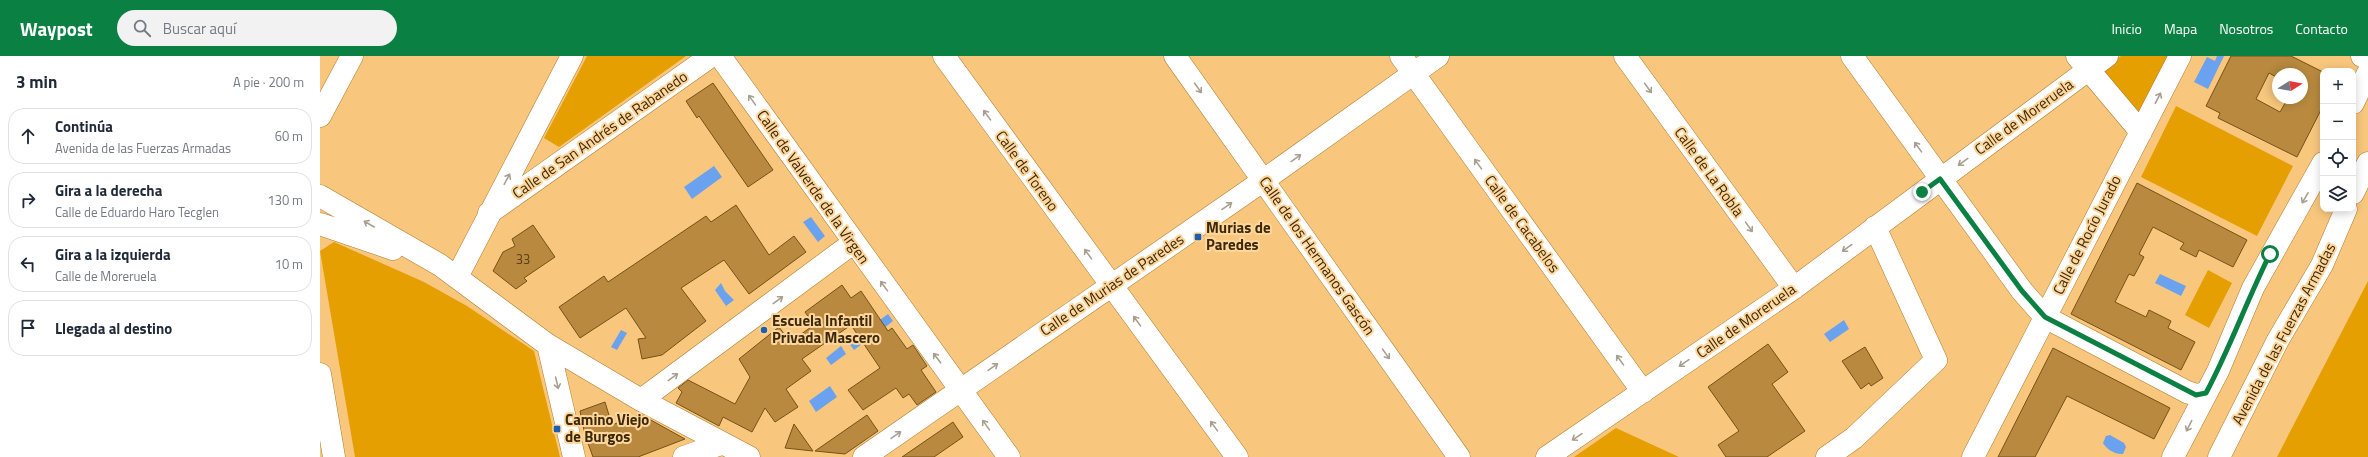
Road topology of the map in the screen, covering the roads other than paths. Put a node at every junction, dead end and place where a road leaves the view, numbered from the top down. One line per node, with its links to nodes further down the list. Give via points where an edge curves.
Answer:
1 (352, 56): 19 (street)
2 (572, 56): 28 (street, one-way to 2)
3 (711, 56): 28 (street, Calle de San Andrés de Rabanedo)
4 (720, 56): 31 (street, Calle de Valverde de la Virgen, one-way to 4)
5 (944, 56): 34 (street, Calle de Toreno, one-way to 5)
6 (1175, 56): 24 (street, Calle de los Hermanos Gascón, one-way to 24)
7 (1401, 56): 17 (street, Calle de Cacabelos)
8 (1438, 56): 17 (street, Calle de Murias de Paredes)
9 (1625, 56): 35 (street, Calle de La Robla, one-way to 35)
10 (1852, 56): 23 (street, one-way to 10)
11 (2107, 56): 15 (street, Calle de Moreruela)
12 (2180, 56): 20 (street, Calle de Rocío Jurado, one-way to 12)
13 (2362, 56): 14 (street)
14 (2368, 59)
15 (2082, 63): 20 (street); 23 (street, Calle de Moreruela, one-way to 23)
16 (2368, 73): 18 (street)
17 (1413, 74): 24 (street, Calle de Murias de Paredes, one-way to 17); 40 (street, Calle de Cacabelos, one-way to 17)
18 (2356, 97)
19 (320, 116)
20 (2141, 132): 36 (street, Calle de Rocío Jurado)
21 (2368, 163): 25 (street)
22 (2320, 168): 41 (street, one-way to 41, via 2257,281)
23 (1940, 179): 30 (street, Calle de Moreruela); 36 (street, via 2022,291)
24 (1264, 180): 34 (street, Calle de Murias de Paredes, one-way to 24); 51 (street, Calle de los Hermanos Gascón, one-way to 51)
25 (2356, 187)
26 (320, 196): 32 (street, one-way to 26)
27 (2345, 212): 56 (street, Avenida de las Fuerzas Armadas, via 2322,265 2274,347)
28 (489, 213): 33 (street)
29 (320, 224): 32 (street)
30 (1875, 227): 35 (street, Calle de Moreruela, one-way to 35); 53 (street, via 1936,360 1854,438)
31 (853, 243): 39 (street, Calle de Valverde de la Virgen, one-way to 31); 42 (street, one-way to 31)
32 (440, 265): 33 (street)
33 (457, 277): 37 (street)
34 (1111, 285): 39 (street, Calle de Murias de Paredes, one-way to 34); 50 (street, Calle de Toreno, one-way to 34)
35 (1794, 288): 40 (street, Calle de Moreruela, one-way to 40)
36 (2045, 317): 41 (street, via 2188,392 2196,395); 54 (street, Calle de Rocío Jurado)
37 (548, 345): 42 (street); 45 (street, one-way to 45)
38 (320, 374): 44 (street)
39 (961, 389): 48 (street, Calle de Murias de Paredes, one-way to 39); 49 (street, Calle de Valverde de la Virgen, one-way to 39)
40 (1643, 392): 52 (street, Calle de Moreruela, one-way to 52)
41 (2206, 393): 55 (street, one-way to 55)
42 (641, 400): 43 (street)
43 (721, 444): 46 (street); 47 (street)
44 (334, 457)
45 (574, 457)
46 (684, 457)
47 (747, 457)
48 (864, 457)
49 (1009, 457)
50 (1237, 457)
51 (1458, 457)
52 (1547, 457)
53 (1827, 457)
54 (1973, 457)
55 (2174, 457)
56 (2219, 457)

